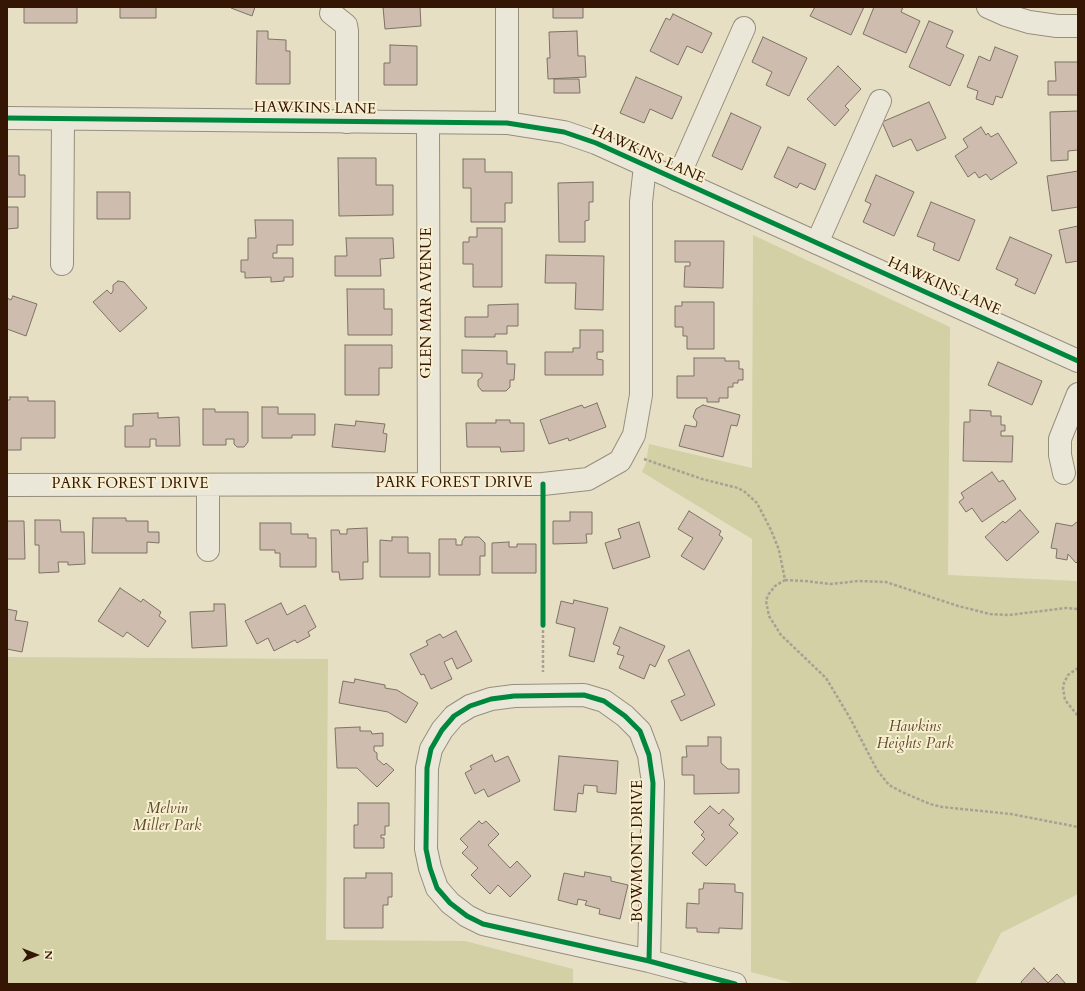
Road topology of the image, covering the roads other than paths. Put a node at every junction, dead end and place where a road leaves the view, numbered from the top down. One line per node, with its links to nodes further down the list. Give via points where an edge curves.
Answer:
1 (507, 7): 11 (street)
2 (988, 7): 4 (street, via 1029,22)
3 (331, 13): 9 (street, via 346,25 347,30)
4 (1078, 26)
5 (744, 28): 13 (street)
6 (880, 101): 14 (street)
7 (7, 118): 8 (street, HAWKINS LANE)
8 (64, 119): 9 (street, HAWKINS LANE); 15 (street)
9 (347, 122): 10 (street, HAWKINS LANE)
10 (428, 123): 11 (street, HAWKINS LANE); 19 (street, GLEN MAR AVENUE)
11 (507, 123): 12 (street, HAWKINS LANE, via 564,132 596,143)
12 (645, 166): 13 (street, HAWKINS LANE); 19 (street, PARK FOREST DRIVE, via 641,202 641,396 634,435 620,461 588,479 543,484)
13 (677, 180): 14 (street, HAWKINS LANE)
14 (817, 243): 16 (street, HAWKINS LANE)
15 (62, 264)
16 (1078, 361)
17 (1078, 394): 18 (street, via 1060,439)
18 (1064, 473)
19 (429, 484): 21 (street, PARK FOREST DRIVE)
20 (7, 485): 21 (street, PARK FOREST DRIVE)
21 (208, 485): 22 (street)
22 (208, 550)
23 (649, 961): 23 (street, BOWMONT DRIVE, via 482,924 450,903 437,888 426,849 427,768 431,749 454,716 470,706 491,699 514,696 584,695 604,701 640,731 649,755 653,783); 24 (street, BOWMONT DRIVE)
24 (735, 984)

